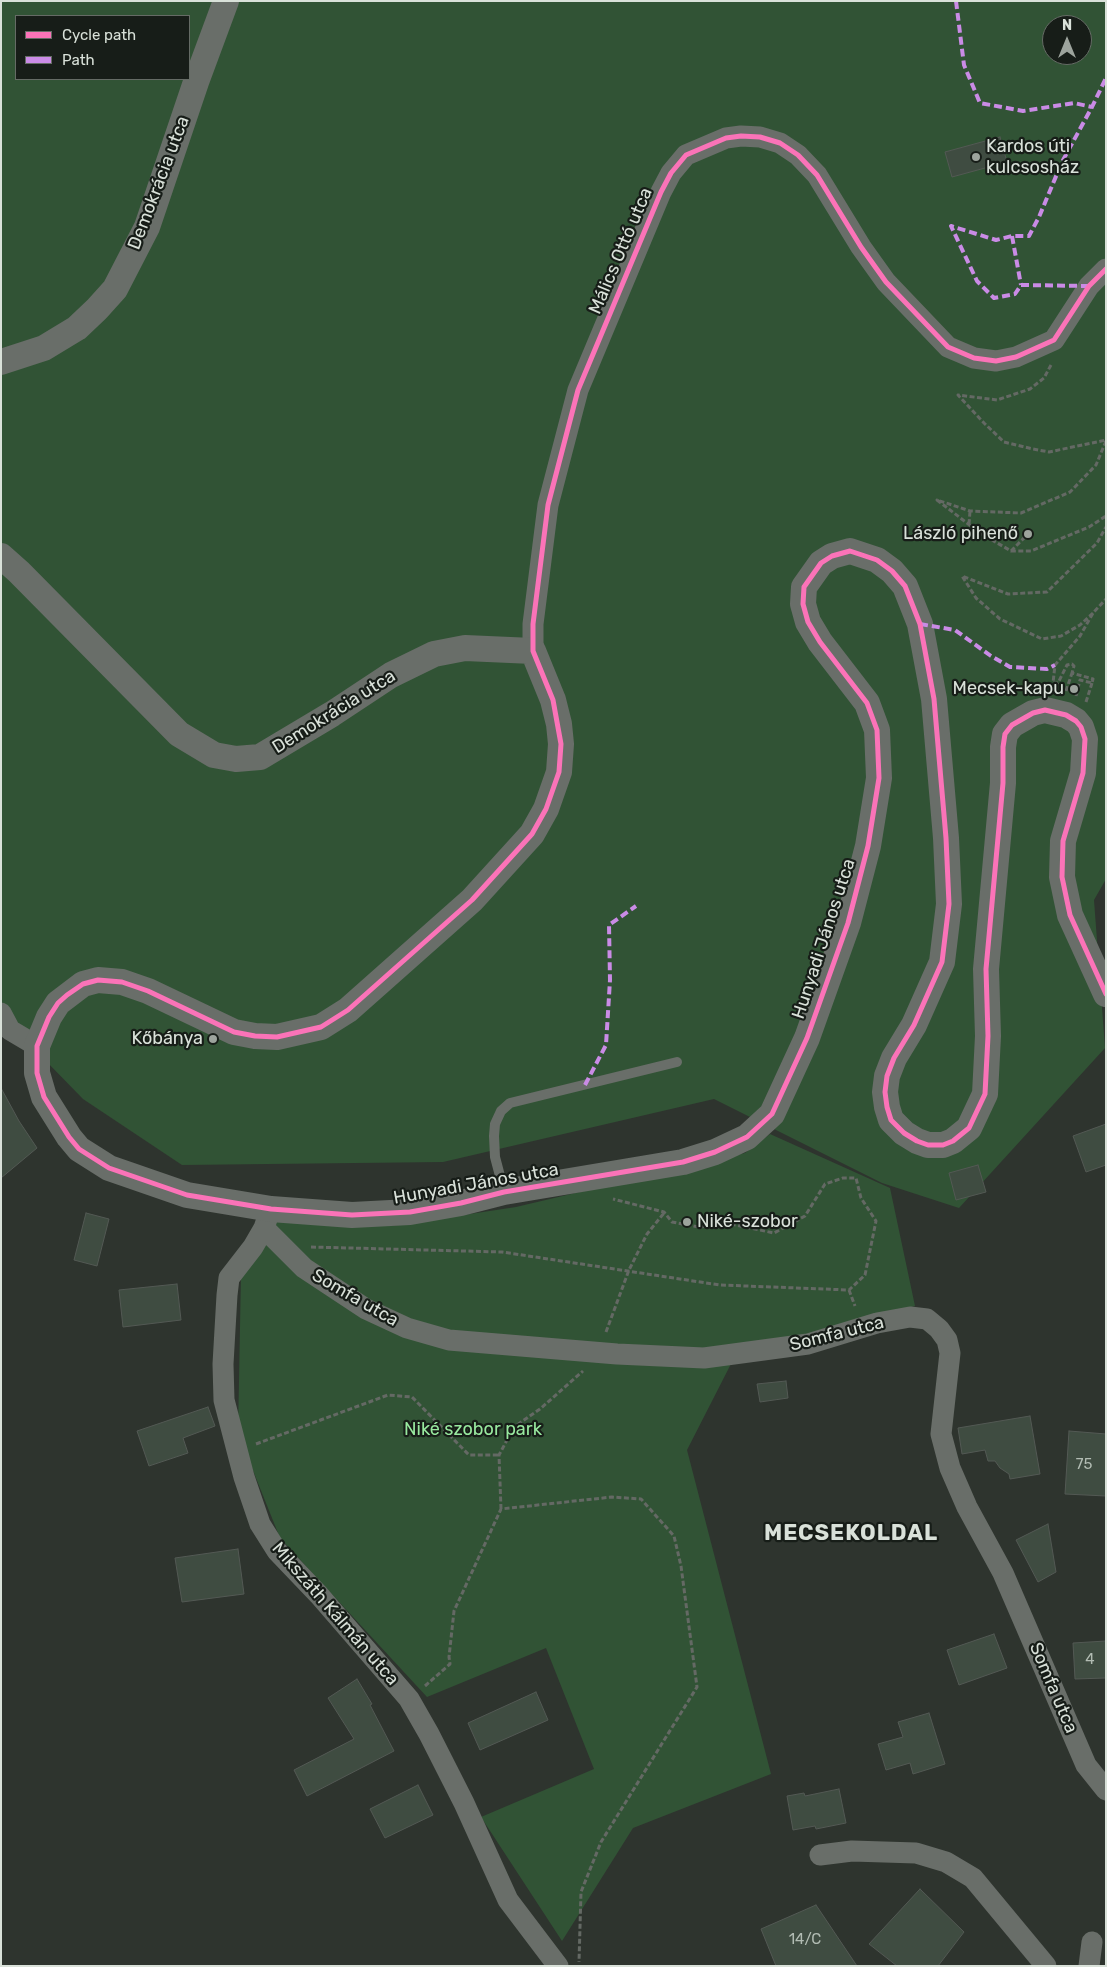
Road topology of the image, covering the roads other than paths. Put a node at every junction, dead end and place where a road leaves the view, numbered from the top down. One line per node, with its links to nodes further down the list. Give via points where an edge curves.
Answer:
1 (226, 1): 3 (street, Demokrácia utca, via 147,227 115,289 77,328 44,348)
2 (1106, 269): 5 (street, Málics Ottó utca, via 1089,286 1054,340 1016,357 996,361 974,358 948,347 886,282 860,247 818,175 798,155 780,143 741,136 726,138 686,155 671,173 662,192 578,390 548,505 533,624)
3 (1, 362)
4 (1, 556): 5 (street, Demokrácia utca, via 179,734 214,755 236,759 260,757 391,675 434,654 465,648)
5 (533, 651): 8 (street, Hunyadi János utca, via 553,700 561,744 559,772 546,809 532,834 472,900 348,1010 321,1027 277,1038 254,1036 234,1032 148,991 122,982 98,980 83,984 58,1002 48,1017)
6 (1106, 994): 10 (street, Hunyadi János utca, via 1070,915 1062,877 1064,841 1083,772 1085,739 1081,727 1068,715 1045,710 1012,725 1005,734 1003,746 1003,783 986,969 988,1036 985,1094 969,1128 963,1135 943,1145 917,1141 891,1120 886,1107 887,1076 942,962 949,904 934,699 920,624 905,586 877,560 850,551 832,556 820,563 804,587 803,604 808,622 820,642 867,703 877,730 879,778 868,846 848,923 807,1038 772,1114 748,1137 683,1162)
7 (1, 1013): 8 (street, via 10,1030)
8 (37, 1046): 11 (street, Hunyadi János utca, via 37,1073 44,1097 79,1149 110,1168)
9 (677, 1062): 10 (lane, via 510,1103 501,1111 494,1136 495,1157)
10 (504, 1192): 11 (street, Hunyadi János utca, via 410,1212)
11 (267, 1218): 12 (street, Somfa utca, via 281,1246 304,1268 366,1309 407,1328 449,1340 704,1358 808,1344 877,1322 910,1317 927,1319 947,1340 950,1353 941,1434 950,1468 1003,1573 1086,1765); 15 (street, Mikszáth Kálmán utca, via 253,1247 229,1278 224,1400 260,1524 277,1551 409,1699 464,1803 508,1900)
12 (1106, 1790)
13 (820, 1855): 16 (street, via 852,1851 916,1853 946,1862 973,1878)
14 (1092, 1942): 17 (street)
15 (558, 1966)
16 (1046, 1966)
17 (1089, 1966)

